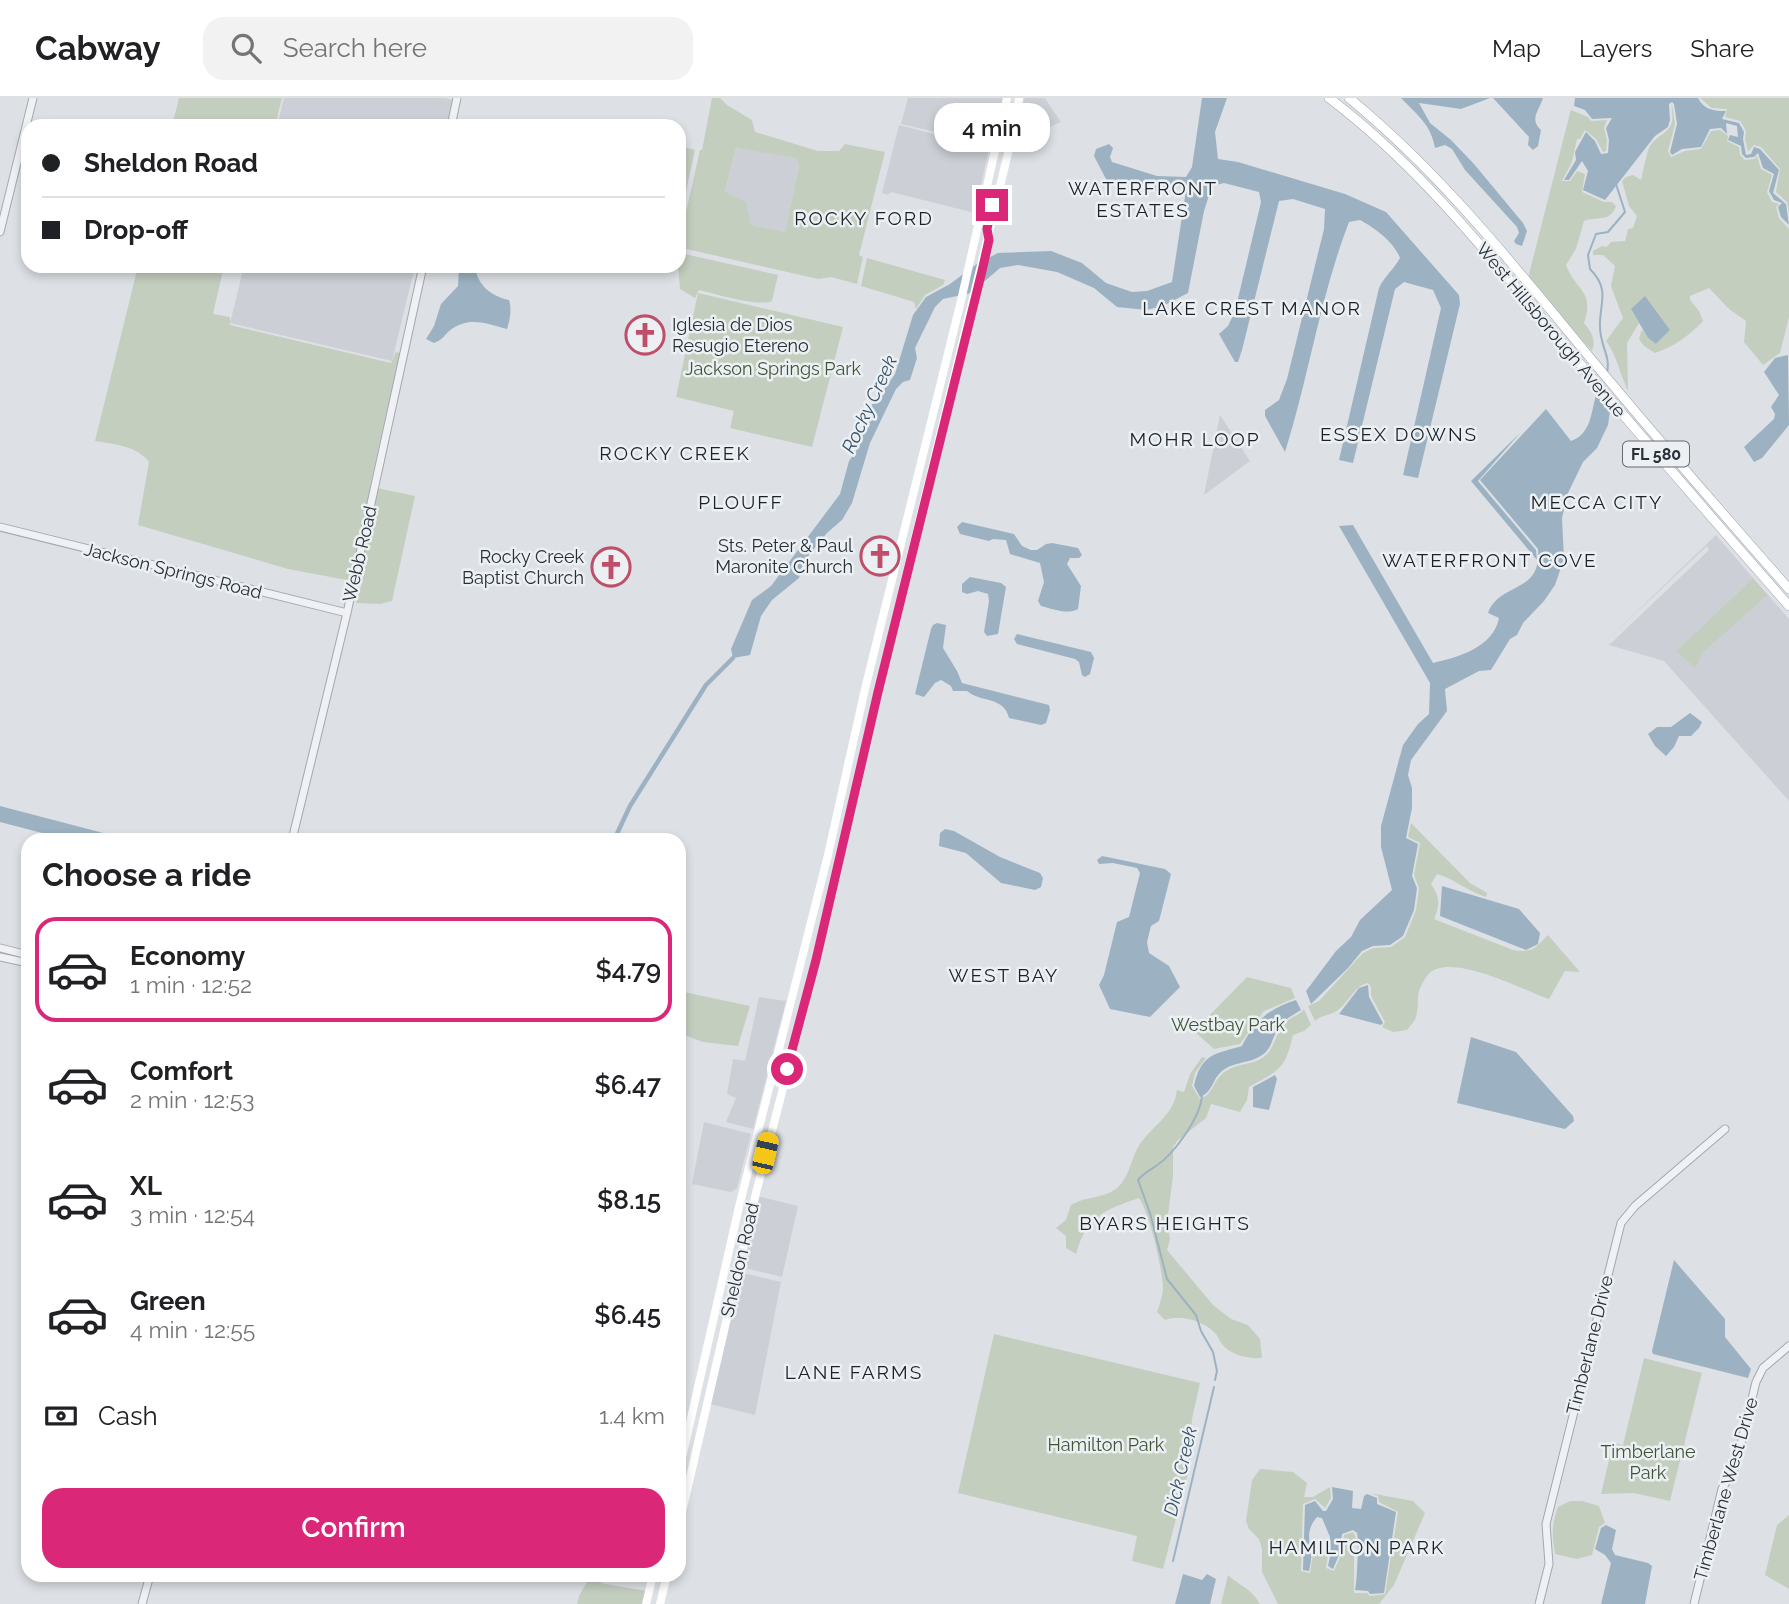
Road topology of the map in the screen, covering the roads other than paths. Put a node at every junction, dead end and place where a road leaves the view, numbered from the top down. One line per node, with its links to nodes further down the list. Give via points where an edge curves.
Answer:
1 (33, 98): 7 (street)
2 (457, 98): 8 (street)
3 (1007, 98): 10 (main road, Sheldon Road)
4 (1018, 98): 12 (main road, Sheldon Road)
5 (1329, 98): 16 (main road, West Hillsborough Avenue / FL 580, via 1429,189)
6 (1349, 98): 15 (main road, West Hillsborough Avenue / FL 580, via 1440,184 1523,276)
7 (28, 119)
8 (452, 119)
9 (21, 147): 11 (street)
10 (986, 192): 12 (main road, via 992,200); 24 (main road, Sheldon Road)
11 (0, 232)
12 (988, 244): 25 (main road, Sheldon Road)
13 (421, 273): 17 (street, Webb Road)
14 (0, 527): 17 (street, Jackson Springs Road)
15 (1789, 589)
16 (1789, 606)
17 (347, 613): 18 (street, Webb Road)
18 (294, 833)
19 (0, 948): 20 (street)
20 (21, 953)
21 (0, 957): 22 (street)
22 (21, 962)
23 (1725, 1129): 35 (street, Timberlane Drive, via 1620,1223 1546,1524 1549,1564)
24 (712, 1328): 25 (main road); 27 (main road, Sheldon Road)
25 (724, 1330): 28 (main road, Sheldon Road)
26 (1789, 1346): 36 (street, Timberlane West Drive, via 1763,1368 1756,1382 1736,1465 1722,1489)
27 (686, 1441)
28 (686, 1495)
29 (148, 1582): 32 (street)
30 (651, 1582): 33 (main road)
31 (665, 1582): 34 (main road)
32 (142, 1604)
33 (646, 1604)
34 (660, 1604)
35 (1539, 1604)
36 (1694, 1604)

